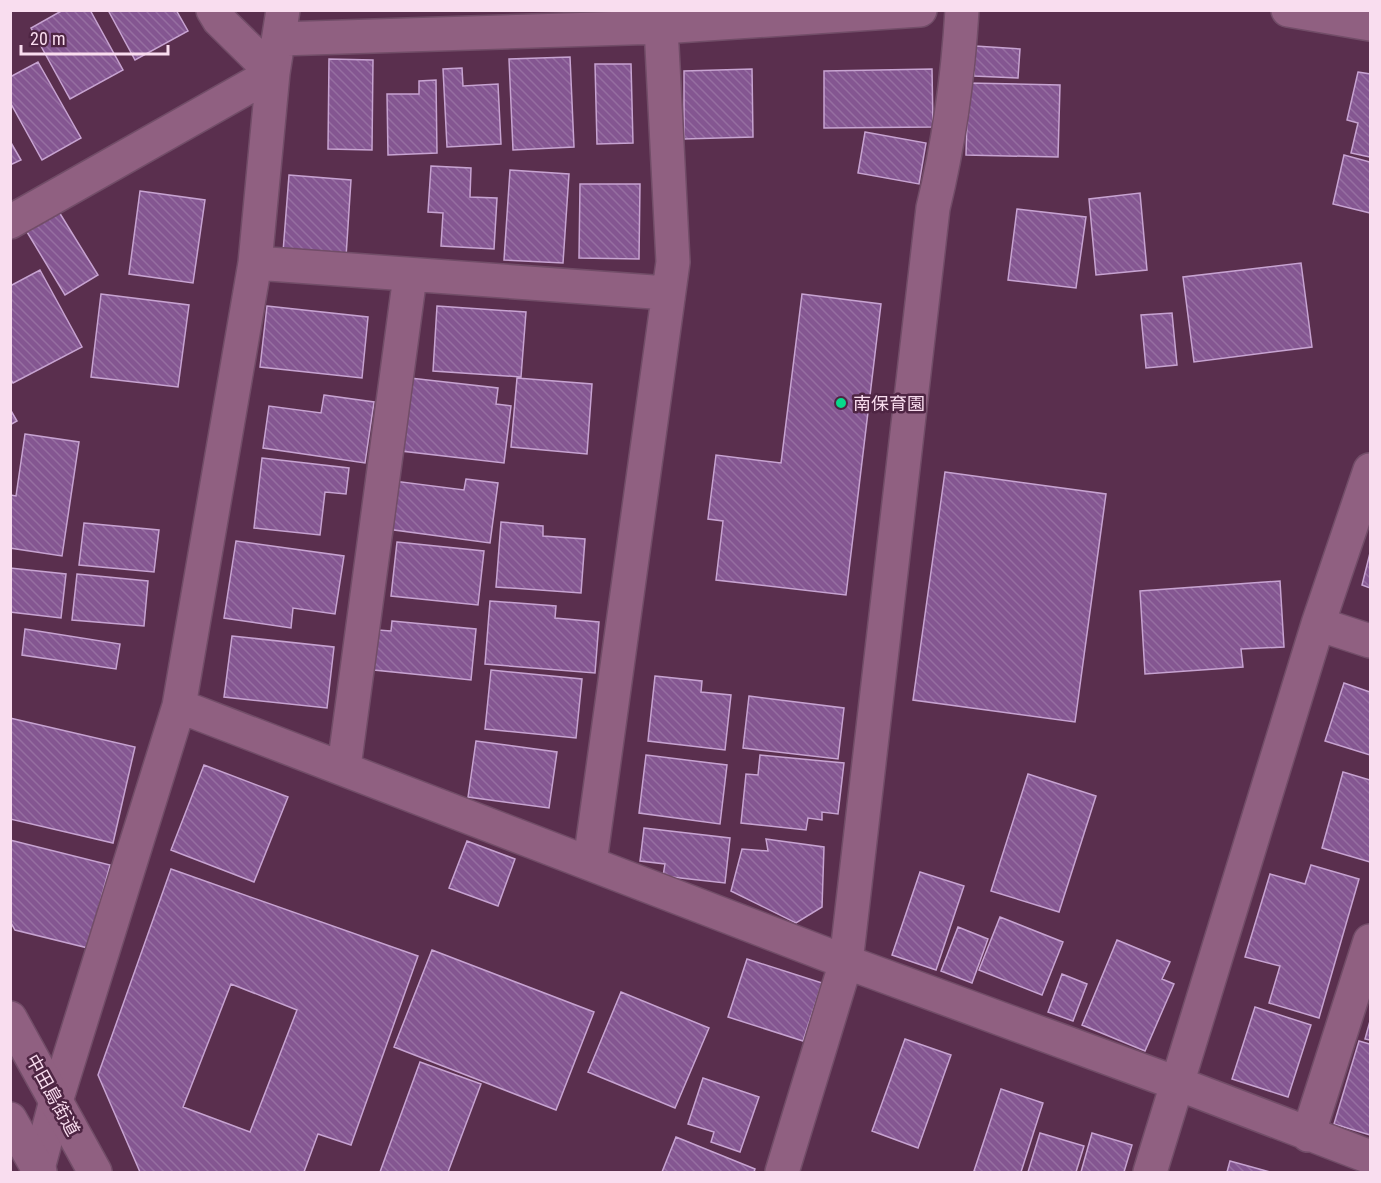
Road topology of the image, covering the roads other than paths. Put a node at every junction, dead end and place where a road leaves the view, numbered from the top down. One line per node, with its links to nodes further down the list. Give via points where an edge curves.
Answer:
1 (213, 10): 8 (street)
2 (920, 10): 7 (street)
3 (962, 10): 20 (street, via 945,160 933,208)
4 (1288, 10): 5 (street)
5 (1371, 24)
6 (281, 25): 7 (street); 8 (street)
7 (661, 27): 12 (street, via 674,238)
8 (273, 73): 9 (street); 10 (street)
9 (10, 222)
10 (255, 263): 11 (street); 16 (street)
11 (410, 276): 12 (street); 17 (street)
12 (667, 293): 18 (street)
13 (1371, 470): 14 (street)
14 (1318, 624): 15 (street); 22 (street)
15 (1371, 641)
16 (179, 706): 17 (street); 23 (street)
17 (344, 767): 18 (street)
18 (590, 862): 20 (street)
19 (1371, 941): 25 (street)
20 (846, 962): 22 (street); 29 (street)
21 (10, 1018): 23 (street, 中田島街道)
22 (1176, 1083): 25 (street); 30 (street)
23 (56, 1101): 27 (street); 28 (street, 中田島街道)
24 (10, 1119): 27 (street)
25 (1308, 1135): 26 (street)
26 (1371, 1157)
27 (38, 1171)
28 (95, 1173)
29 (782, 1173)
30 (1150, 1173)

